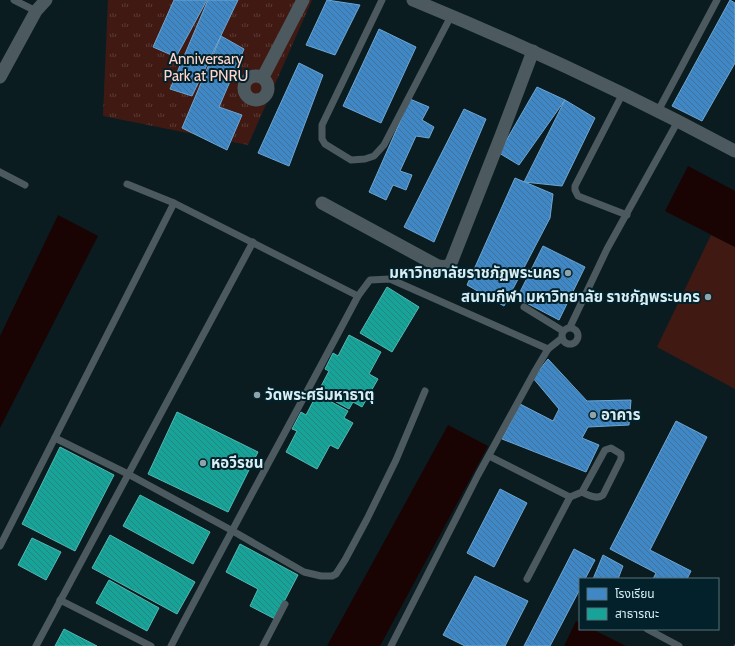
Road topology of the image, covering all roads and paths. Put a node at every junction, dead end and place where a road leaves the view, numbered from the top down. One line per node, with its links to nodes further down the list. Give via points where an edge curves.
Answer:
1 (14, 0): 7 (lane)
2 (46, 0): 7 (street)
3 (303, 0): 11 (street)
4 (382, 0): 8 (lane, via 322,125 322,139 325,144 351,160 374,156 384,145)
5 (413, 0): 8 (street)
6 (717, 0): 13 (lane)
7 (36, 11): 10 (street)
8 (451, 16): 9 (street)
9 (533, 51): 12 (street); 20 (street, via 448,266 438,266)
10 (0, 77)
11 (263, 77)
12 (623, 93): 13 (street); 21 (lane, via 576,183 575,190 578,196)
13 (658, 111): 14 (street)
14 (678, 121): 15 (street); 21 (lane)
15 (735, 151)
16 (0, 172): 18 (lane)
17 (127, 184): 19 (lane)
18 (25, 186)
19 (174, 203): 22 (lane); 29 (lane)
20 (322, 203)
21 (627, 215): 25 (lane, via 607,249)
22 (253, 242): 23 (lane); 31 (lane)
23 (358, 296): 27 (lane, via 370,280 390,279); 34 (lane)
24 (524, 307): 26 (lane)
25 (570, 327): 26 (lane, via 565,329); 26 (lane, via 577,332 577,340 570,344 565,343)
26 (562, 335): 27 (lane)
27 (548, 349): 30 (lane)
28 (425, 391): 34 (lane, via 396,460 336,574 321,576 304,572)
29 (55, 438): 31 (lane); 35 (lane)
30 (489, 456): 33 (lane); 44 (lane)
31 (128, 474): 34 (lane); 37 (lane)
32 (582, 492): 32 (lane, via 605,450 611,448 621,454 621,459 600,498); 33 (lane)
33 (570, 497): 36 (lane)
34 (231, 530): 42 (lane)
35 (0, 546)
36 (527, 579)
37 (60, 600): 40 (lane); 41 (lane)
38 (285, 604): 43 (lane)
39 (649, 630): 45 (lane)
40 (36, 646)
41 (151, 646)
42 (171, 646)
43 (263, 646)
44 (391, 646)
45 (679, 646)

